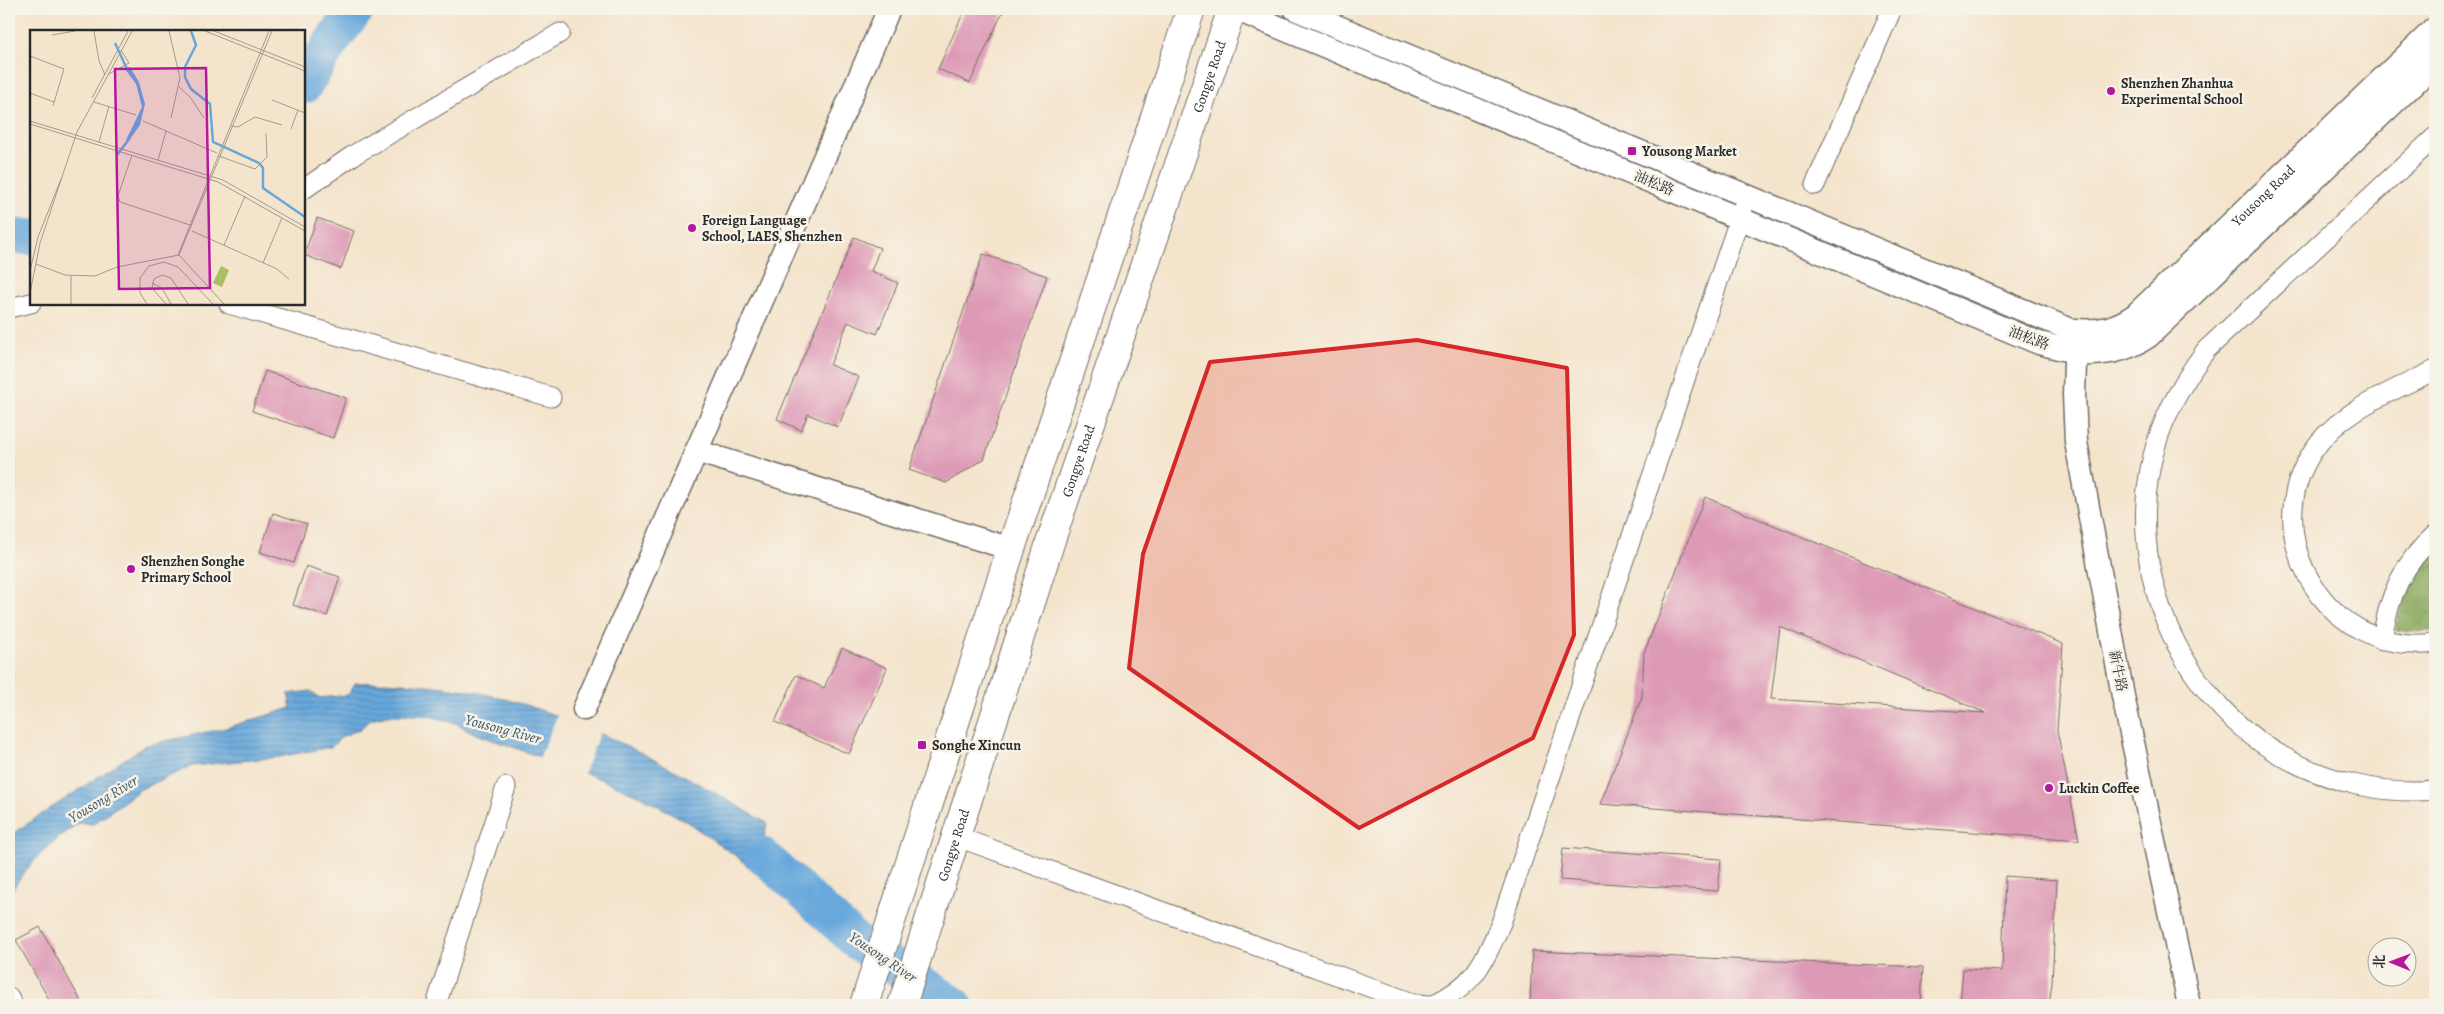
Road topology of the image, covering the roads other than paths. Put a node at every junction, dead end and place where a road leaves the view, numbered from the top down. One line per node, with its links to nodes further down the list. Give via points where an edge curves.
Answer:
1 (889, 9): 20 (street)
2 (1190, 9): 22 (main road)
3 (1234, 9): 13 (street, 油松路); 28 (main road, Gongye Road, via 1051,540)
4 (1295, 9): 12 (street, 油松路)
5 (1892, 9): 10 (street)
6 (2435, 31): 17 (main road, Yousong Road, via 2137,316 2110,331)
7 (560, 33): 11 (street, via 352,156)
8 (2435, 60): 17 (main road, Yousong Road, via 2147,335 2136,343 2104,351)
9 (2435, 138): 27 (street, via 2206,350 2180,389 2164,423 2153,460 2146,506 2149,563 2163,617 2189,668 2224,712 2268,747 2318,773 2372,788)
10 (1815, 186)
11 (305, 188)
12 (1747, 196): 13 (street); 17 (street, 油松路)
13 (1740, 219): 17 (street, 油松路, via 2039,343); 35 (street, via 1501,924 1486,959 1469,983 1449,998)
14 (30, 302): 16 (street)
15 (232, 305): 19 (street)
16 (9, 308)
17 (2076, 342): 36 (street, 新牛路, via 2076,442 2122,696)
18 (2435, 370): 23 (street, via 2348,415 2328,432 2308,460 2294,500 2293,526 2297,551 2306,575 2320,597 2338,615 2359,630)
19 (551, 396)
20 (696, 451): 22 (street); 25 (street)
21 (2435, 535): 23 (street, via 2397,582 2386,614)
22 (1011, 549): 32 (main road)
23 (2382, 640): 24 (street, via 2408,644)
24 (2435, 643)
25 (584, 709)
26 (506, 787): 31 (street)
27 (2435, 790)
28 (955, 836): 33 (main road, Gongye Road); 34 (street, via 1413,1003)
29 (9, 997): 30 (street)
30 (13, 1005)
31 (436, 1005)
32 (864, 1005)
33 (902, 1005)
34 (1428, 1005)
35 (1432, 1005)
36 (2189, 1005)

